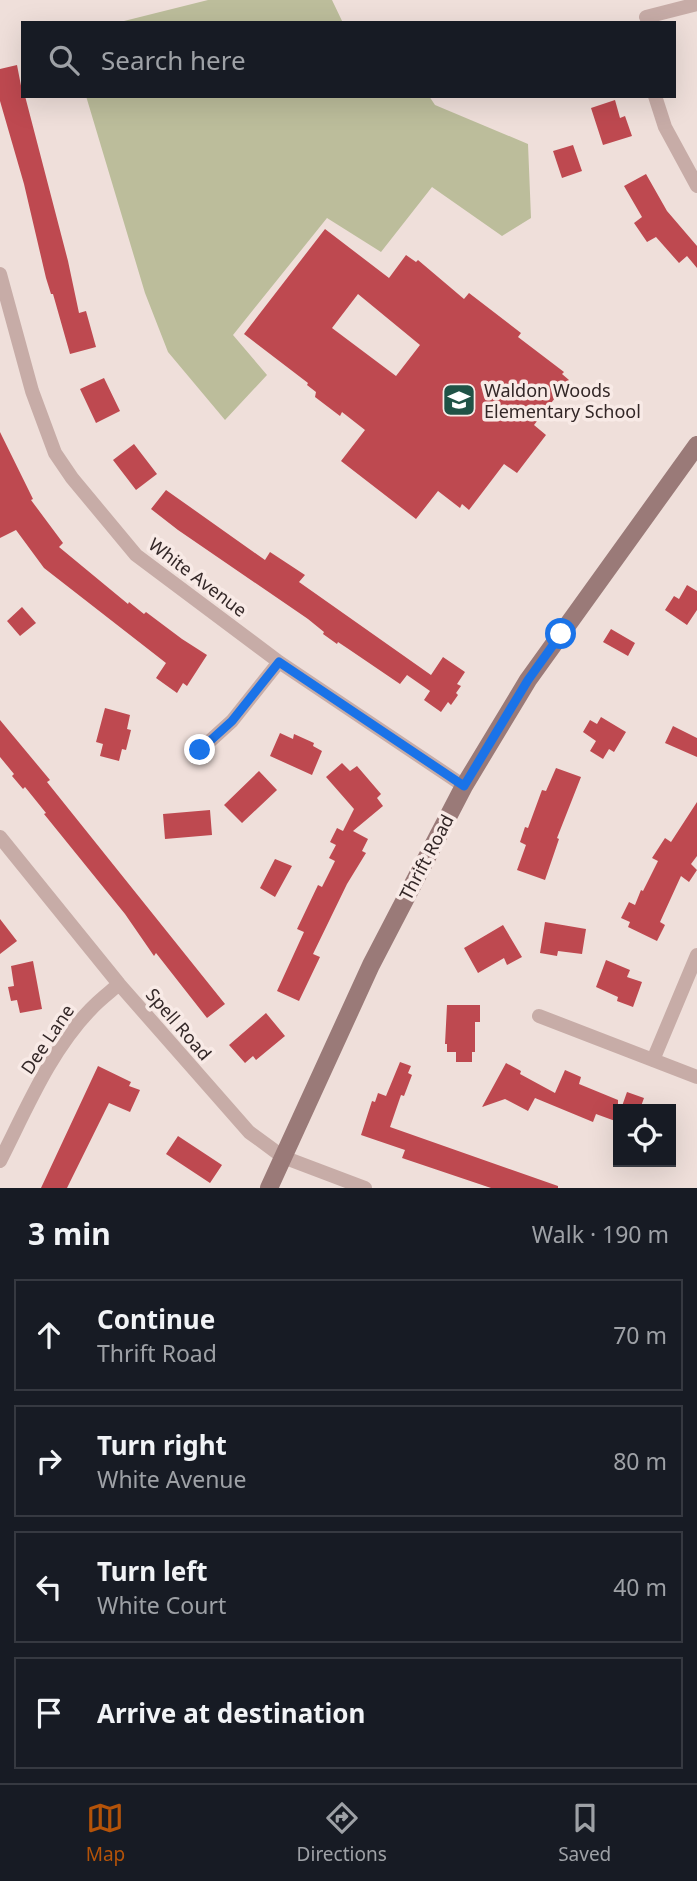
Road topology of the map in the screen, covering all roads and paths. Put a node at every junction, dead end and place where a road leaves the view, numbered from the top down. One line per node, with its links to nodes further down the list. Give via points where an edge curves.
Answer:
1 (645, 0): 3 (street)
2 (697, 4): 3 (street)
3 (646, 20)
4 (656, 98): 5 (street, via 665,127)
5 (697, 186)
6 (0, 274): 8 (street, White Avenue, via 36,401 55,453 72,478 136,555)
7 (697, 446): 10 (street, Thrift Road, via 528,680)
8 (279, 662): 9 (street, via 232,721); 10 (street, White Avenue)
9 (200, 750)
10 (464, 786): 17 (street, Thrift Road, via 371,965)
11 (0, 837): 13 (street, Spell Road)
12 (697, 955): 15 (street)
13 (119, 984): 17 (street, Spell Road, via 249,1132); 18 (street, Dee Lane, via 91,1009 62,1047)
14 (539, 1016): 15 (street)
15 (653, 1060): 16 (street)
16 (697, 1077)
17 (283, 1157): 19 (street, Thrift Road); 20 (street, Spell Road)
18 (0, 1161)
19 (269, 1188)
20 (365, 1188)

